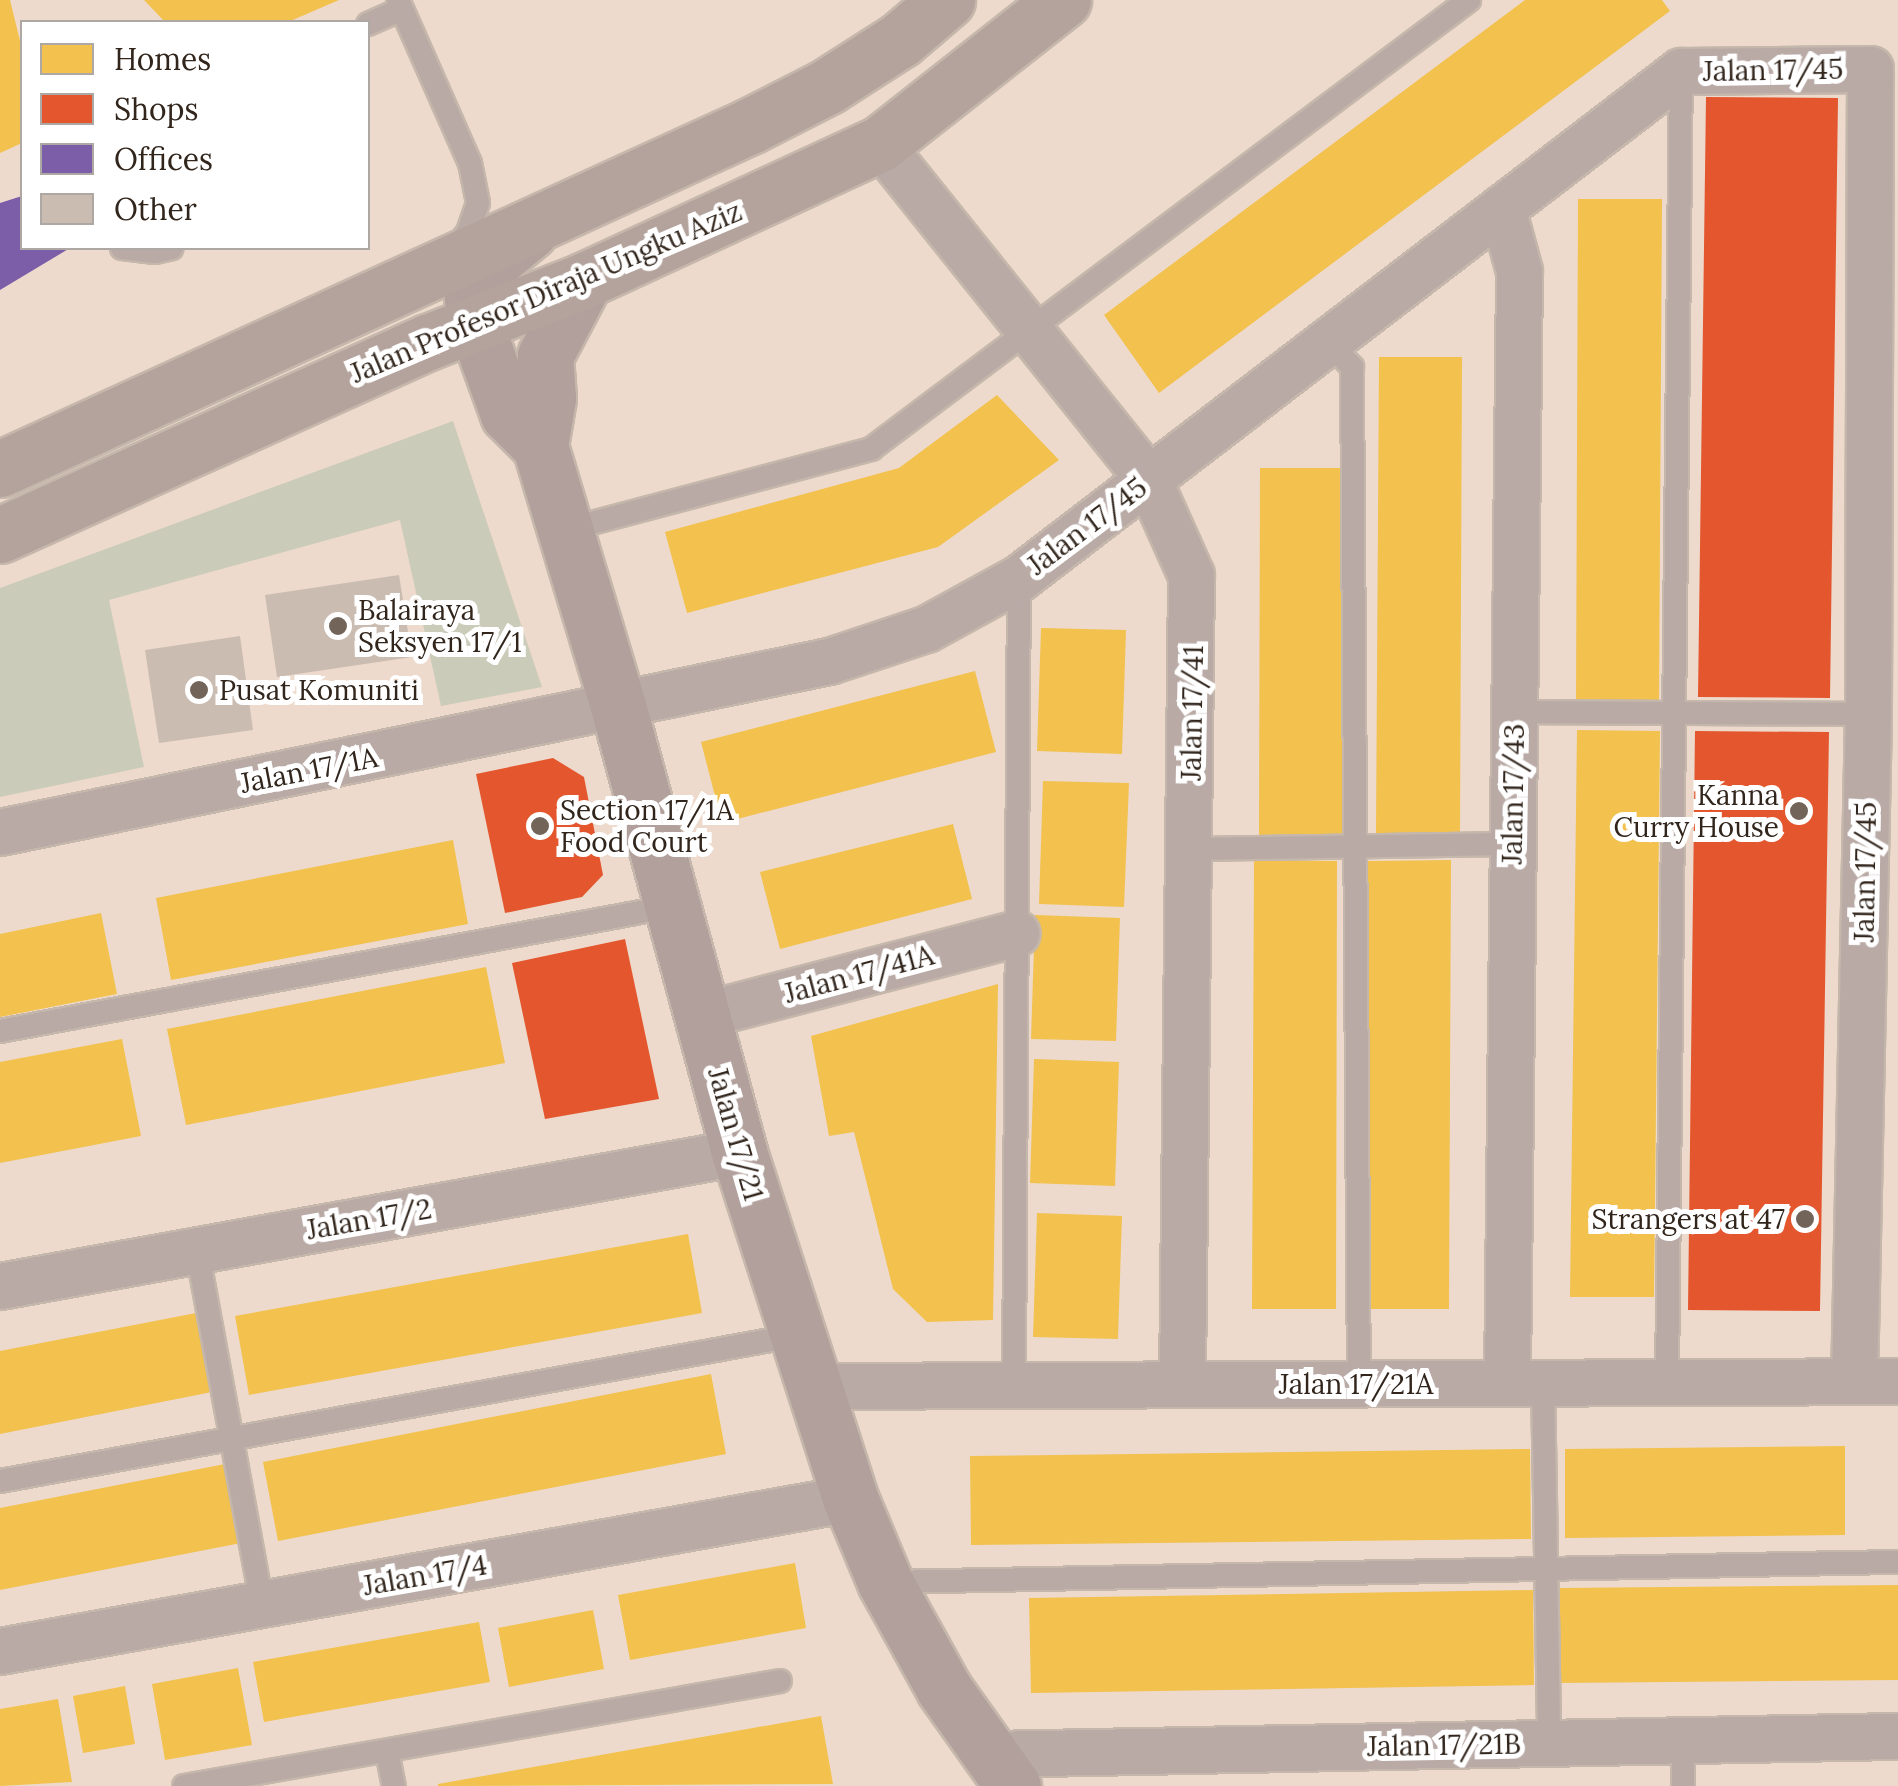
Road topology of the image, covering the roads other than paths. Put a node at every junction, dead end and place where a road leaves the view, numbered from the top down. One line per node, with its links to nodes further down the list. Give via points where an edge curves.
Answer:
1 (947, 0): 9 (main road, via 828,86)
2 (1063, 0): 7 (main road, Jalan Profesor Diraja Ungku Aziz)
3 (1470, 0): 15 (lane)
4 (399, 4): 5 (lane); 12 (lane, via 470,163 478,203 468,232)
5 (370, 23)
6 (1681, 71): 8 (street, Jalan 17/45); 25 (lane); 26 (street, Jalan 17/45, via 1870,69)
7 (880, 144): 13 (main road, Jalan Profesor Diraja Ungku Aziz); 15 (street, Jalan 17/41)
8 (1502, 208): 16 (street, Jalan 17/45); 24 (street, Jalan 17/43, via 1519,271)
9 (544, 220): 12 (main road); 14 (street, Jalan 17/21, via 470,290)
10 (138, 250): 11 (lane)
11 (164, 250)
12 (438, 269): 18 (main road)
13 (584, 280): 14 (main road, Jalan Profesor Diraja Ungku Aziz); 17 (street, Jalan 17/21, via 544,356 548,398)
14 (475, 323): 17 (street, Jalan 17/21, via 508,414); 21 (main road, Jalan Profesor Diraja Ungku Aziz)
15 (1028, 329): 19 (street, Jalan 17/41); 20 (lane, via 870,449)
16 (1328, 341): 19 (street, Jalan 17/45); 29 (lane, via 1352,367)
17 (540, 446): 20 (street, Jalan 17/21)
18 (0, 469)
19 (1148, 479): 22 (street, Jalan 17/45); 30 (street, Jalan 17/41, via 1191,575)
20 (565, 530): 23 (street, Jalan 17/21)
21 (0, 536)
22 (1019, 578): 23 (street, Jalan 17/45, via 926,629 829,661); 32 (lane)
23 (618, 706): 27 (street, Jalan 17/1A); 31 (street, Jalan 17/21)
24 (1514, 712): 25 (lane); 28 (street, Jalan 17/43)
25 (1674, 713): 26 (lane); 41 (lane)
26 (1868, 714): 40 (street, Jalan 17/45)
27 (0, 832)
28 (1513, 844): 29 (lane); 42 (street, Jalan 17/43)
29 (1352, 846): 30 (lane); 44 (lane)
30 (1190, 848): 43 (street, Jalan 17/41)
31 (673, 906): 33 (street, Jalan 17/21); 34 (lane)
32 (1016, 933): 33 (street, Jalan 17/41A); 46 (lane)
33 (702, 1015): 35 (street, Jalan 17/21)
34 (0, 1030)
35 (739, 1152): 36 (street, Jalan 17/2); 38 (street, Jalan 17/21)
36 (197, 1250): 37 (street, Jalan 17/2); 47 (lane)
37 (0, 1286)
38 (798, 1334): 45 (street, Jalan 17/21); 47 (lane)
39 (1898, 1380): 40 (street, Jalan 17/21A)
40 (1854, 1381): 41 (street, Jalan 17/21A)
41 (1667, 1382): 42 (street, Jalan 17/21A)
42 (1525, 1383): 44 (street, Jalan 17/21A); 51 (lane)
43 (1182, 1384): 44 (street, Jalan 17/21A); 46 (street, Jalan 17/21A)
44 (1359, 1384)
45 (815, 1386): 46 (street, Jalan 17/21A); 49 (street, Jalan 17/21)
46 (1014, 1386)
47 (232, 1438): 48 (lane); 53 (lane)
48 (0, 1480)
49 (850, 1498): 52 (street, Jalan 17/21); 53 (street, Jalan 17/4)
50 (1898, 1562): 51 (lane)
51 (1546, 1570): 52 (lane); 58 (lane)
52 (885, 1582): 60 (street, Jalan 17/21, via 944,1689)
53 (262, 1604): 54 (street, Jalan 17/4)
54 (0, 1651)
55 (780, 1681): 59 (lane)
56 (1898, 1736): 57 (street, Jalan 17/21B)
57 (1683, 1740): 58 (street, Jalan 17/21B); 63 (lane)
58 (1549, 1742): 60 (street, Jalan 17/21B)
59 (387, 1751): 61 (lane); 62 (lane)
60 (1002, 1770)
61 (184, 1786)
62 (394, 1786)
63 (1683, 1786)

